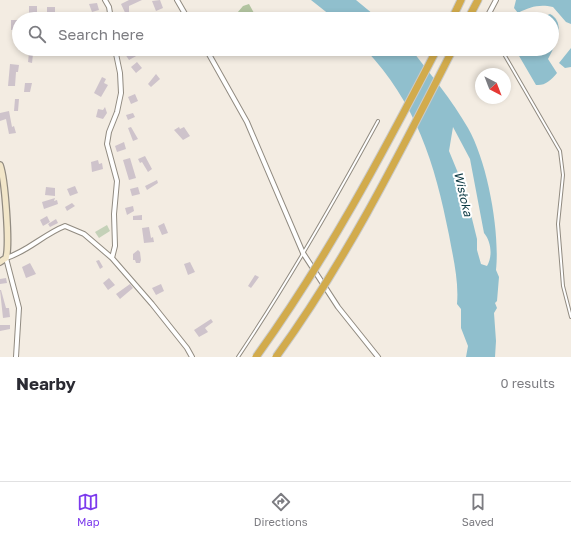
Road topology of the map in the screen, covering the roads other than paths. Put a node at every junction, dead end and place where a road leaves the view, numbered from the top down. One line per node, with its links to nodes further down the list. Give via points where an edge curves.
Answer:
1 (105, 0): 6 (street)
2 (177, 0): 7 (street)
3 (461, 0): 8 (highway)
4 (478, 0): 9 (highway)
5 (496, 0): 10 (street)
6 (110, 12)
7 (184, 12)
8 (455, 12)
9 (472, 12)
10 (490, 12)
11 (116, 56): 20 (street, via 121,93 118,112 109,132 107,144 117,181 115,246)
12 (210, 56): 18 (street, via 247,122)
13 (432, 56): 26 (highway, bridge, via 386,148 347,217 301,292)
14 (449, 56): 27 (highway, bridge, via 350,243)
15 (505, 56): 22 (lane, via 560,151 563,176 558,224 564,286)
16 (378, 121): 18 (lane)
17 (0, 165): 19 (street, via 4,185 8,246)
18 (303, 253): 25 (lane, via 268,313); 28 (street, via 338,307)
19 (6, 258): 20 (street, via 14,256 65,226 84,234); 21 (street); 23 (street, via 19,308)
20 (112, 258): 24 (street, via 188,348)
21 (0, 262)
22 (571, 317)
23 (16, 357)
24 (192, 357)
25 (238, 357)
26 (256, 357)
27 (276, 357)
28 (378, 357)

